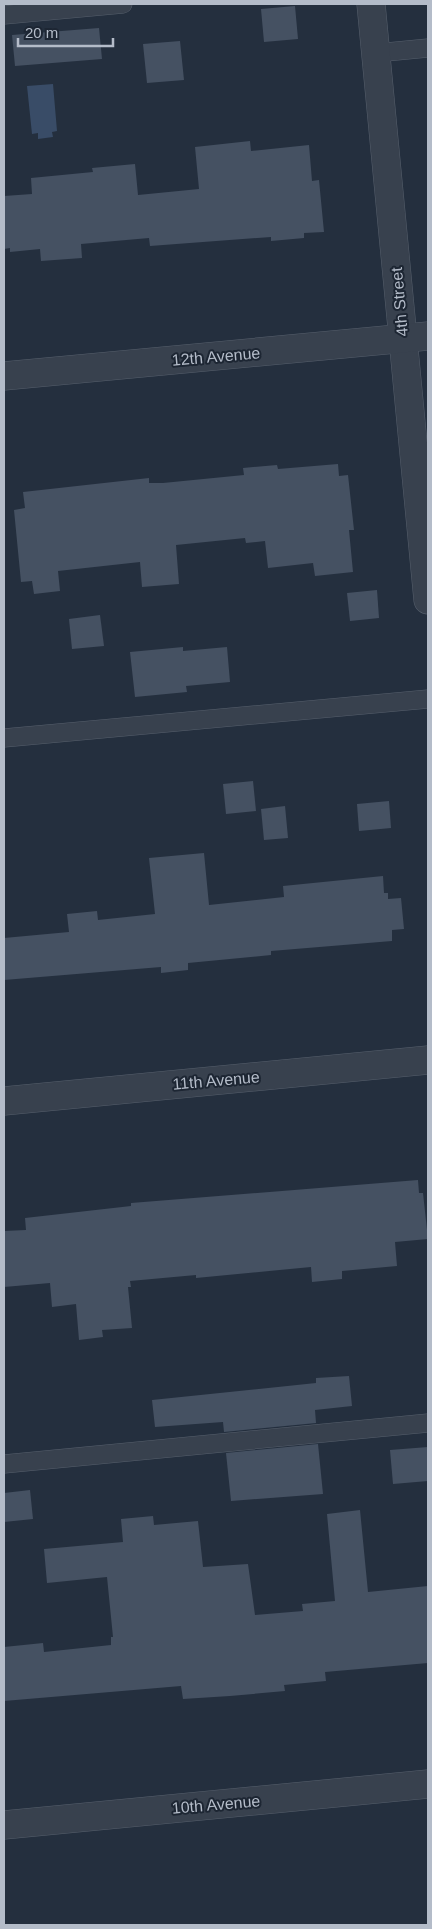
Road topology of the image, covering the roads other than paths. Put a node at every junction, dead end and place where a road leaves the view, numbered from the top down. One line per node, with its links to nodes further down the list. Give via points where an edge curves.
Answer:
1 (123, 4): 3 (lane)
2 (371, 4): 5 (street, 4th Street)
3 (4, 15)
4 (428, 48): 5 (lane)
5 (376, 53): 6 (street, 4th Street)
6 (415, 337): 7 (street, 12th Avenue); 8 (street, 4th Street)
7 (4, 376)
8 (428, 600)
9 (428, 699): 10 (lane)
10 (4, 738)
11 (428, 1060): 12 (street, 11th Avenue)
12 (4, 1100)
13 (428, 1423): 14 (lane)
14 (4, 1464)
15 (428, 1784): 16 (street, 10th Avenue)
16 (4, 1825)

